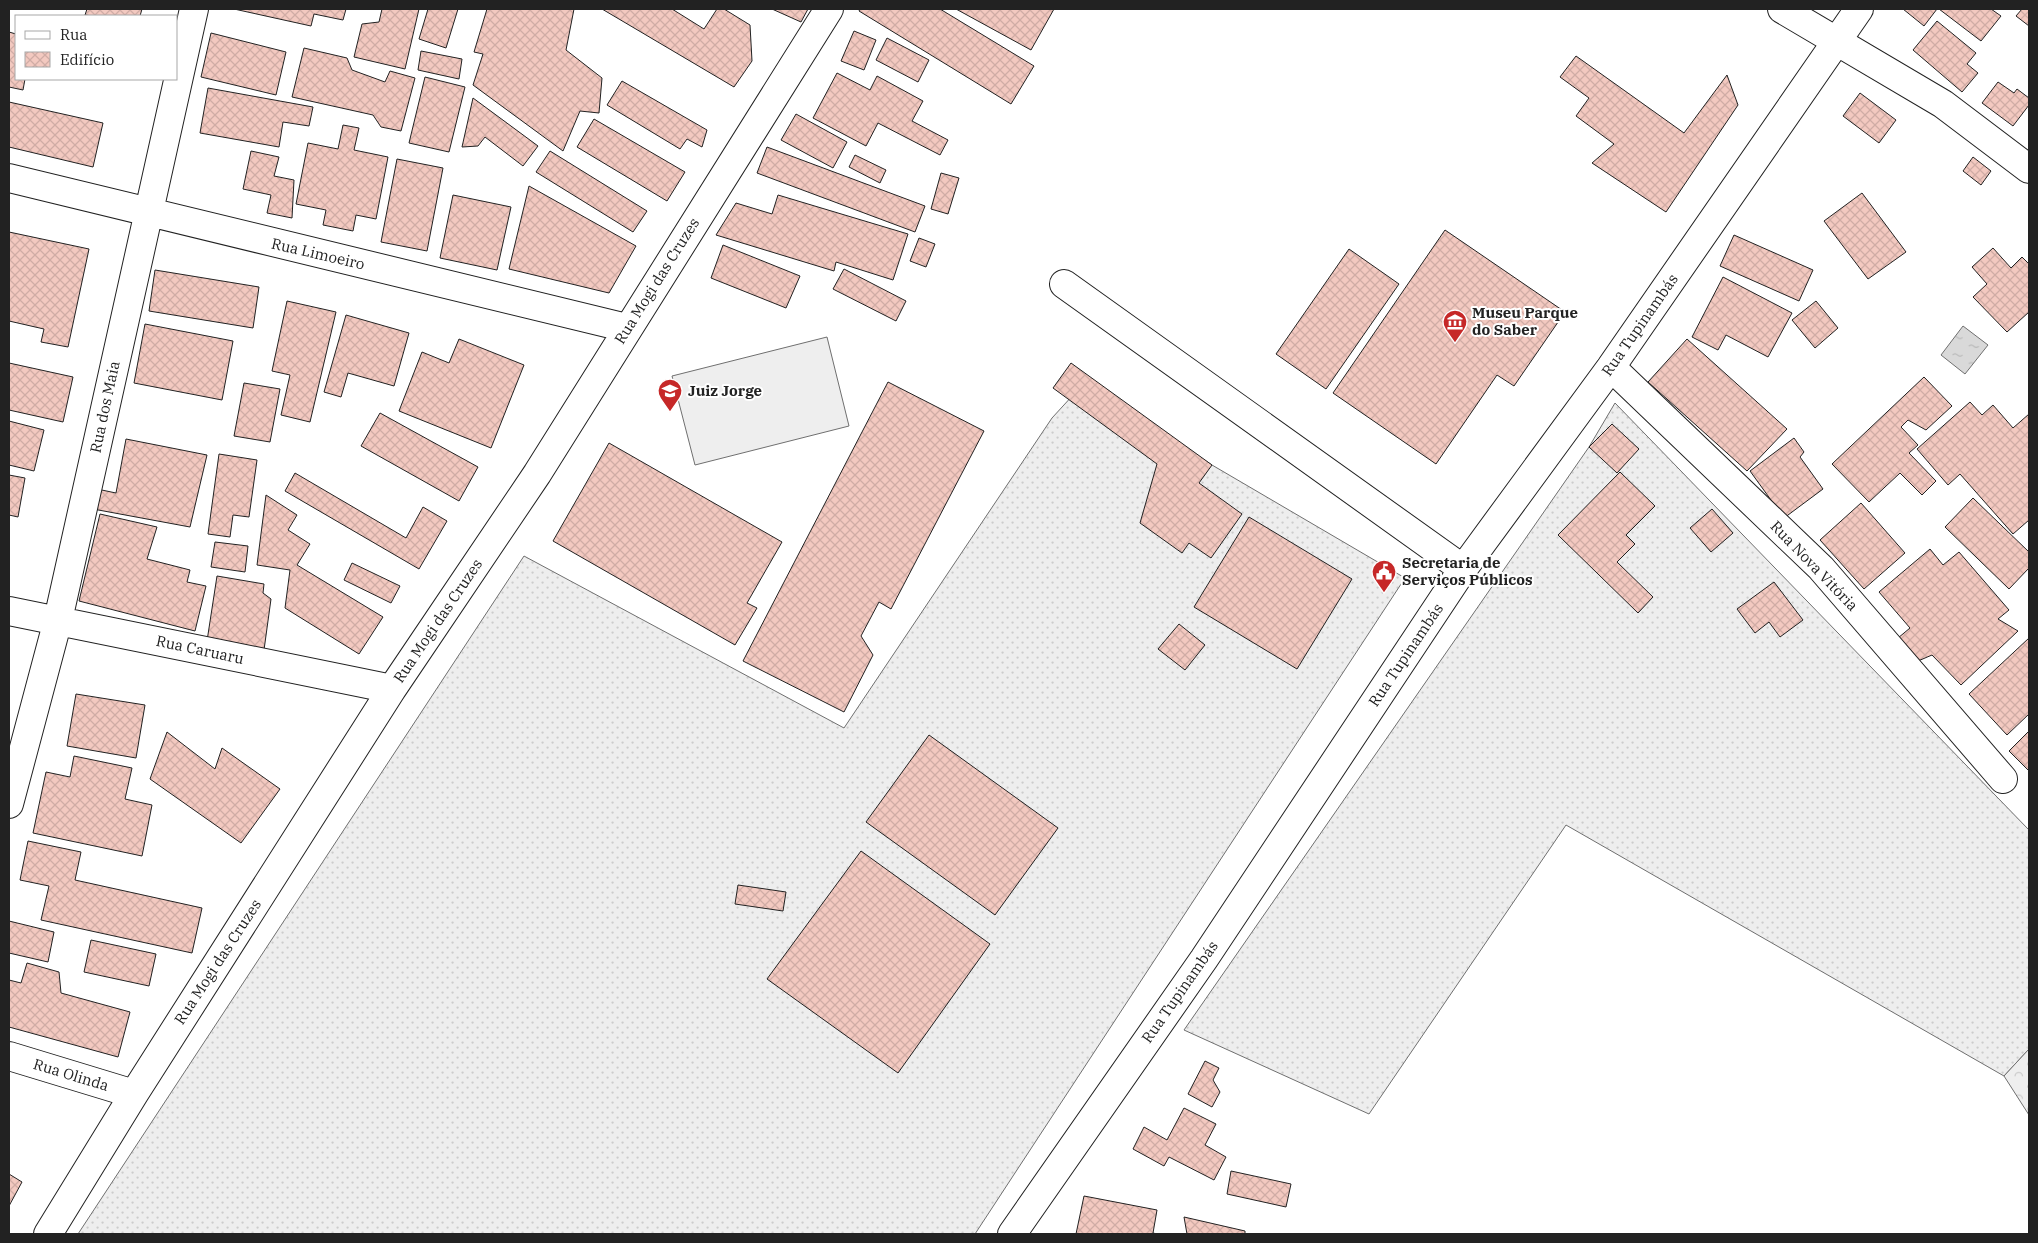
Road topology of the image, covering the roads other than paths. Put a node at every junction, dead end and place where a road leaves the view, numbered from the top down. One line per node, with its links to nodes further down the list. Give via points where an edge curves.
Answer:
1 (194, 9): 7 (street, Rua dos Maia)
2 (828, 9): 12 (street, Rua Mogi das Cruzes)
3 (1782, 9): 5 (street)
4 (1859, 9): 5 (street, Rua Tupinambás)
5 (1837, 41): 8 (street, via 1942,104); 13 (street, Rua Tupinambás)
6 (178, 80): 10 (street, Rua dos Maia)
7 (178, 80)
8 (2029, 169)
9 (9, 178): 10 (street, Rua Limoeiro)
10 (148, 213): 12 (street, Rua Limoeiro); 16 (street, Rua dos Maia)
11 (1064, 284): 14 (street)
12 (627, 328): 17 (street, Rua Mogi das Cruzes, via 537,474)
13 (1611, 367): 14 (street, Rua Tupinambás); 18 (street, Rua Nova Vitória, via 1821,568)
14 (1463, 569): 23 (street, Rua Tupinambás, via 1204,959)
15 (9, 610): 16 (street, Rua Caruaru)
16 (58, 620): 17 (street, Rua Caruaru); 19 (street, Rua dos Maia)
17 (392, 689): 21 (street, Rua Mogi das Cruzes)
18 (2003, 779)
19 (9, 804)
20 (9, 1056): 21 (street, Rua Olinda)
21 (134, 1094): 22 (street, Rua Mogi das Cruzes)
22 (48, 1234)
23 (1012, 1234)

